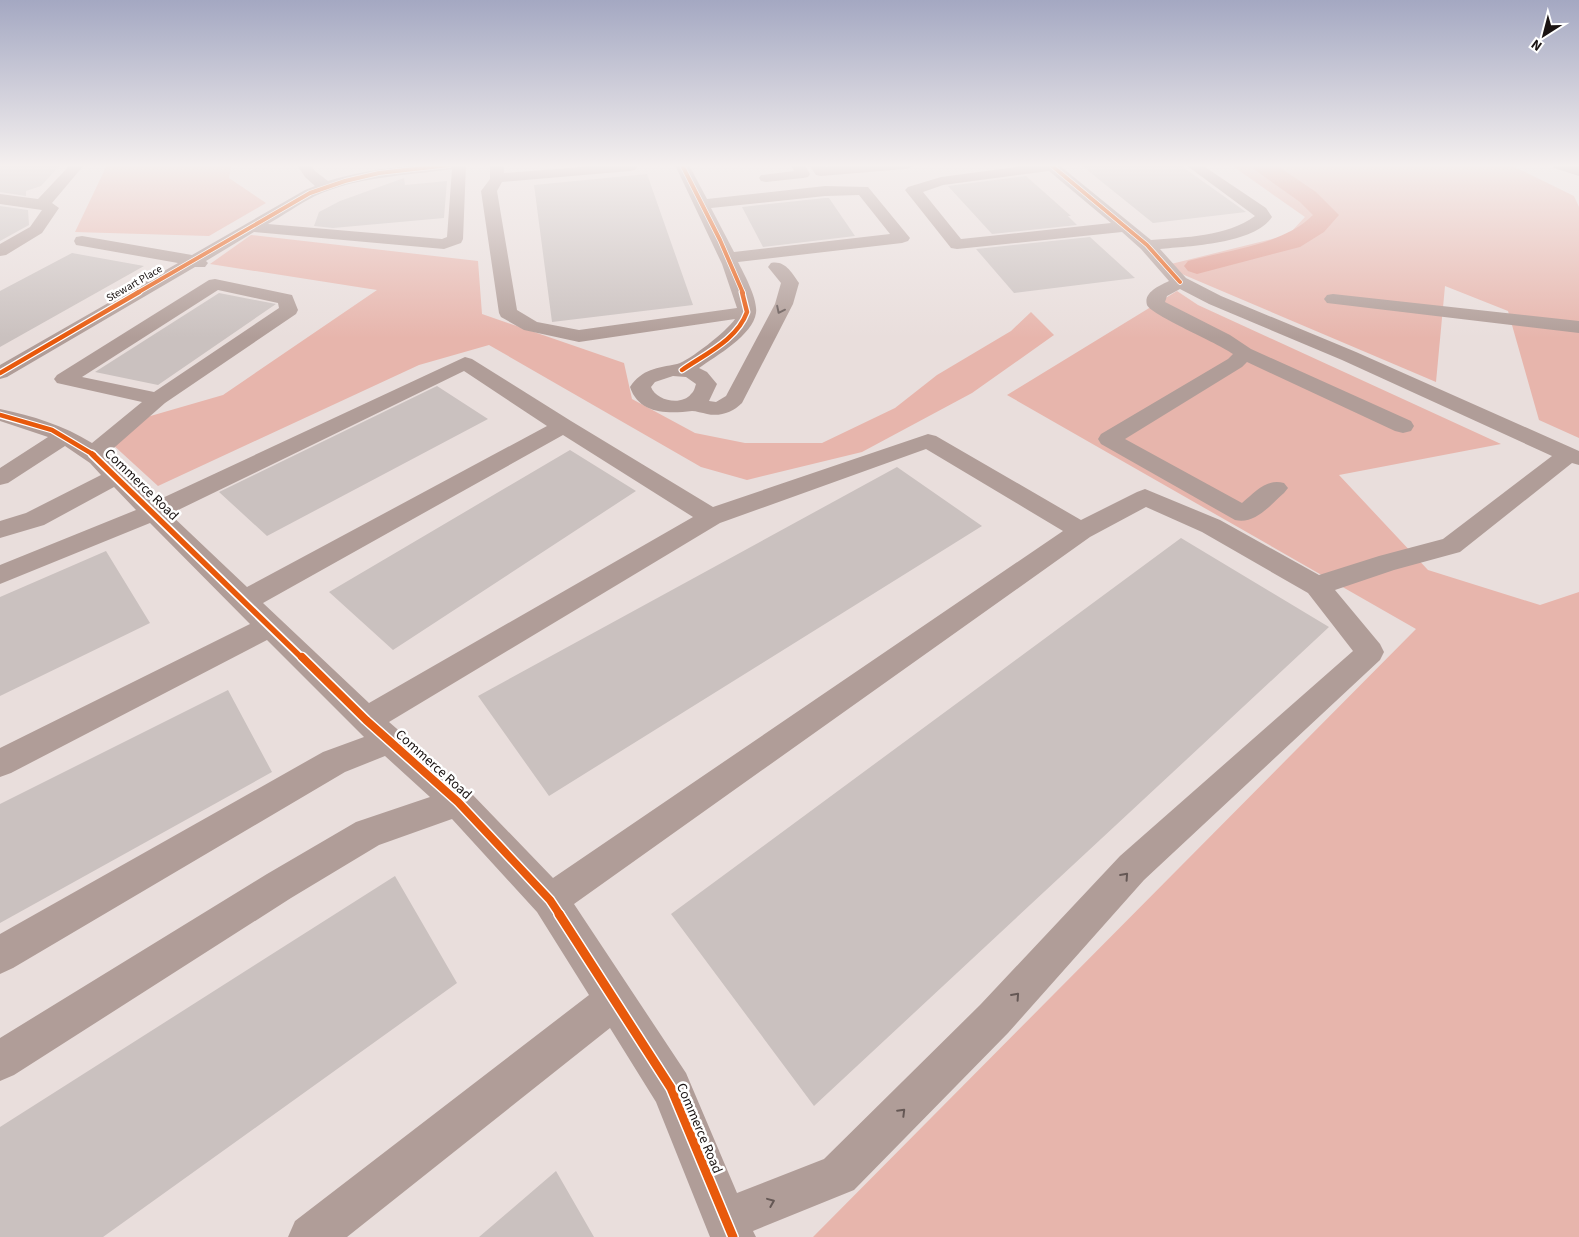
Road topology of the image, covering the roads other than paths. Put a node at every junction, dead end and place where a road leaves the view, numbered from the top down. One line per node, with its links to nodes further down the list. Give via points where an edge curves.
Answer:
1 (41, 223): 14 (street, via 36,230)
2 (257, 223): 10 (street, Stewart Place)
3 (456, 223): 10 (street, via 455,238 444,244)
4 (494, 223): 22 (street, via 508,314 531,326 579,336)
5 (710, 223): 17 (street)
6 (890, 223): 17 (street, via 902,238 761,254)
7 (940, 223): 11 (street, via 958,244)
8 (1119, 223): 11 (street)
9 (1258, 223): 13 (street, via 1202,240)
10 (250, 227): 16 (street, Stewart Place)
11 (1124, 227): 13 (street)
12 (82, 241): 16 (street)
13 (1147, 245): 19 (street)
14 (0, 251)
15 (906, 253): 18 (street)
16 (193, 260): 20 (street, via 211,270); 26 (street, Stewart Place)
17 (731, 265): 18 (street); 22 (street)
18 (777, 267): 28 (street, one-way to 28, via 790,283 784,304 735,399 729,406 718,409 704,409)
19 (1180, 282): 24 (street, via 1161,292 1156,304 1234,344); 34 (street)
20 (215, 284): 27 (street, via 286,299 289,310); 27 (street, via 64,379)
21 (1333, 298): 23 (street)
22 (747, 312): 25 (street, via 729,337)
23 (1579, 327)
24 (1244, 353): 31 (street); 37 (street, via 1235,363 1109,439 1244,514)
25 (682, 370): 28 (street, via 698,374 707,384 706,392); 28 (street, via 659,372 649,377 643,382 641,393 651,403 663,406)
26 (0, 373)
27 (158, 399): 33 (street)
28 (693, 402)
29 (0, 415): 32 (street, Commerce Road, via 33,423)
30 (563, 426): 38 (street, via 465,363); 39 (street); 44 (street)
31 (1403, 426)
32 (65, 436): 33 (street, Commerce Road); 36 (street)
33 (93, 454): 35 (street, Commerce Road)
34 (1574, 457): 43 (street, via 1451,546 1388,562)
35 (117, 476): 38 (street, Commerce Road); 40 (street, via 35,519)
36 (0, 478)
37 (1276, 488)
38 (153, 512): 42 (street); 44 (street, Commerce Road)
39 (711, 517): 41 (street, via 928,441); 46 (street)
40 (0, 530)
41 (1081, 532): 43 (street, via 1145,497 1211,526); 49 (street)
42 (0, 575)
43 (1317, 586): 53 (street, one-way to 43, via 839,1175 994,1020 1132,868 1370,652)
44 (244, 601): 45 (street, Commerce Road)
45 (270, 626): 46 (street, Commerce Road); 47 (street)
46 (378, 730): 48 (street, Commerce Road); 50 (street, via 334,762)
47 (0, 763)
48 (458, 802): 49 (street, Commerce Road); 52 (street, via 368,833)
49 (550, 900): 51 (street, Commerce Road)
50 (0, 955)
51 (614, 1000): 53 (street, Commerce Road, via 671,1088); 54 (street)
52 (0, 1061)
53 (729, 1229)
54 (311, 1237)

